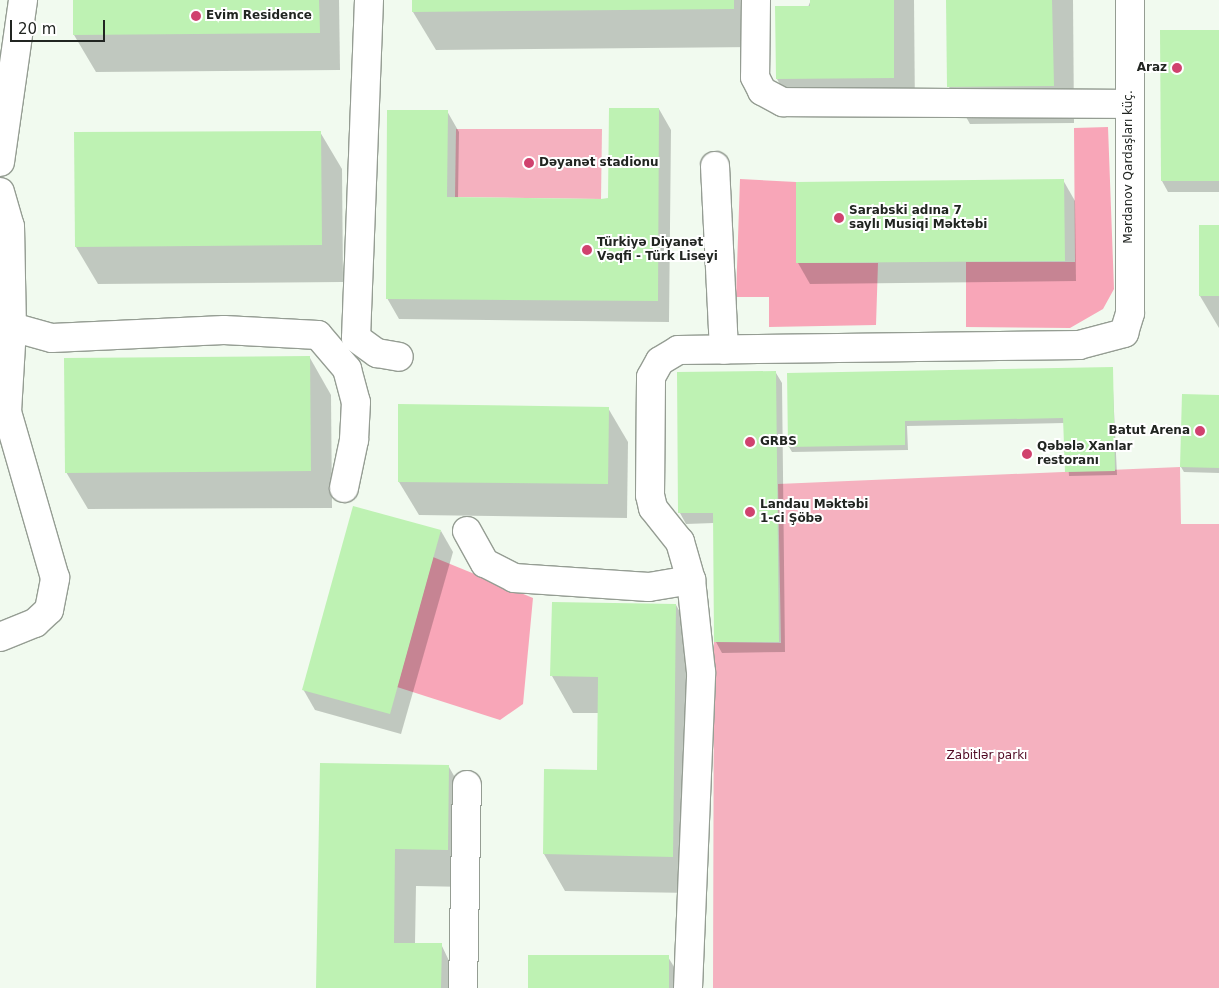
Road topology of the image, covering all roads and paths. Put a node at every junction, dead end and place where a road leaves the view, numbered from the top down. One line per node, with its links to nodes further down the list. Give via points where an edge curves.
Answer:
1 (23, 0): 6 (street)
2 (369, 0): 12 (street, via 356,338 377,353)
3 (756, 0): 5 (street, via 755,77 762,91 783,102)
4 (1130, 0): 5 (street, Mərdanov Qardaşları küç.)
5 (1128, 104): 11 (street, Mərdanov Qardaşları küç., via 1130,313 1124,333 1079,346)
6 (0, 162)
7 (715, 166): 11 (street)
8 (0, 192): 9 (street, via 10,226)
9 (5, 283): 10 (street)
10 (12, 326): 13 (street, via 52,338 224,330 318,335 348,369 356,402 354,440); 16 (street, via 7,412 55,578 49,610 35,623)
11 (724, 350): 15 (street, via 678,350 660,361 650,377 650,495 653,508 680,542)
12 (398, 357)
13 (344, 488)
14 (467, 531): 15 (street, via 485,563 514,578 649,587)
15 (691, 580): 19 (street, via 701,672)
16 (0, 637)
17 (467, 785): 18 (street)
18 (463, 988)
19 (688, 988)

